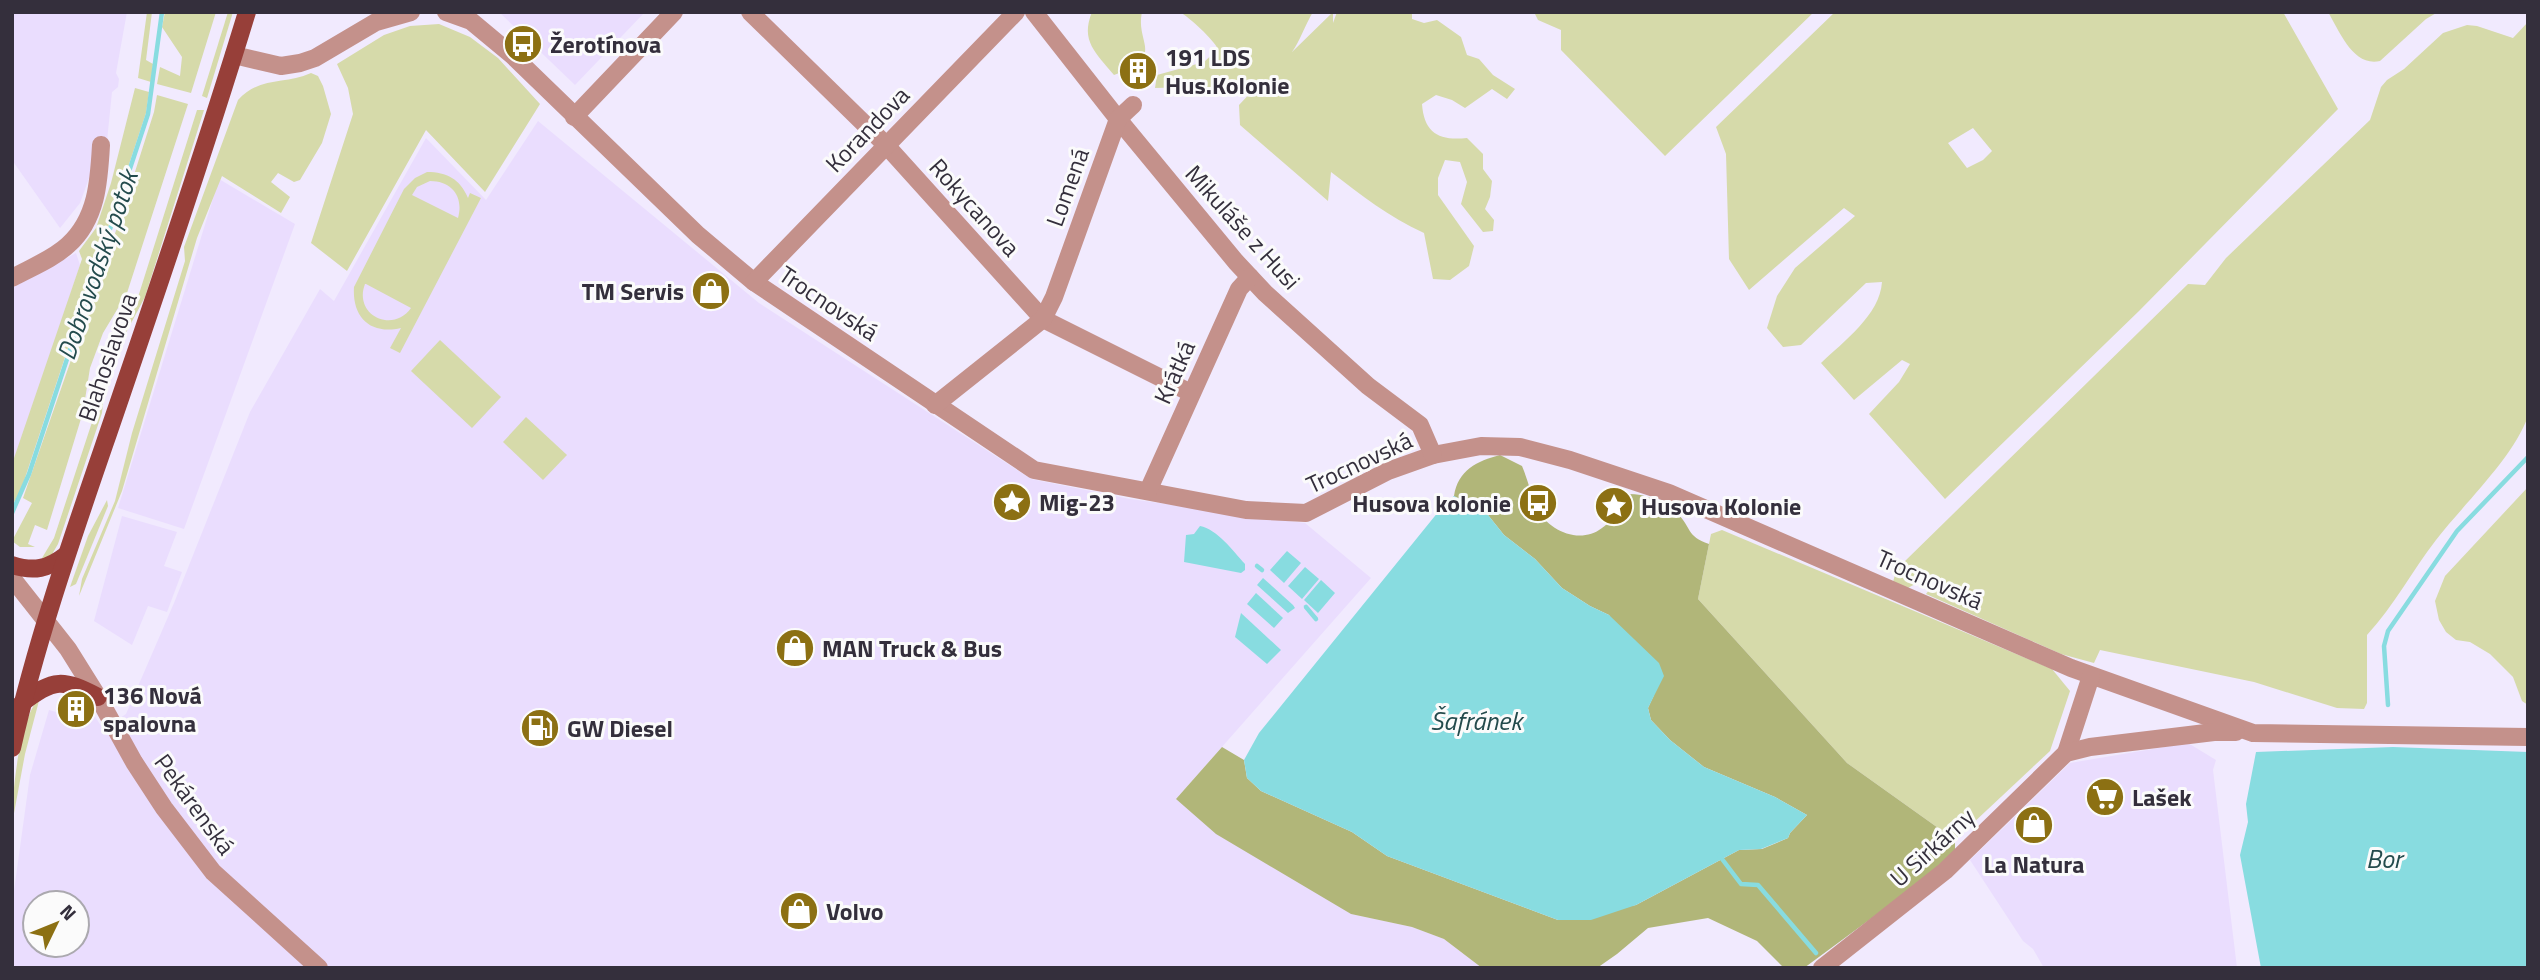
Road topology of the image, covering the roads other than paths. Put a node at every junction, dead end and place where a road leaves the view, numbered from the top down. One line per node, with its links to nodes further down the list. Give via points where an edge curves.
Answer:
1 (247, 12): 8 (main road, Blahoslavova)
2 (411, 12): 8 (street, via 376,22 300,63 281,66)
3 (446, 12): 10 (street, Trocnovská, via 471,21)
4 (674, 12): 10 (street)
5 (750, 12): 12 (street, Rokycanova)
6 (1016, 12): 12 (street, Korandova)
7 (1034, 12): 11 (street, Mikuláše z Husi)
8 (234, 55): 22 (main road, Blahoslavova)
9 (1133, 104): 11 (street, Lomená)
10 (574, 117): 16 (street, Trocnovská)
11 (1118, 119): 14 (street, Mikuláše z Husi); 17 (street, Lomená)
12 (886, 144): 16 (street, Korandova); 17 (street, Rokycanova)
13 (101, 145): 15 (street, via 99,189 87,221 68,245)
14 (1250, 277): 18 (street, Krátká, via 1239,289); 20 (street, Mikuláše z Husi, via 1368,386 1420,425)
15 (12, 278)
16 (754, 282): 19 (street, Trocnovská)
17 (1043, 319): 18 (street, Rokycanova); 19 (street, Lomená)
18 (1192, 393): 21 (street, Krátká)
19 (935, 405): 21 (street, Trocnovská, via 1034,470)
20 (1433, 455): 21 (street, Trocnovská, via 1388,471 1306,513 1246,510); 26 (street, Trocnovská, via 1480,446 1520,447 1669,493)
21 (1148, 491)
22 (66, 555): 23 (main road, via 45,569); 25 (main road, Blahoslavova)
23 (12, 565)
24 (12, 578): 25 (street, Pekárenská)
25 (47, 620): 27 (street, Pekárenská); 28 (main road, Blahoslavova)
26 (2091, 676): 29 (street, Trocnovská); 32 (street, U Sirkárny)
27 (98, 696): 28 (main road, via 76,685 52,683); 33 (street, Pekárenská, via 164,808 213,872)
28 (22, 703): 31 (main road, Blahoslavova)
29 (2253, 733): 30 (street, Trocnovská); 32 (street, via 2214,732)
30 (2528, 737)
31 (12, 748)
32 (2066, 753): 34 (street, U Sirkárny, via 1945,871)
33 (319, 968)
34 (1822, 968)

